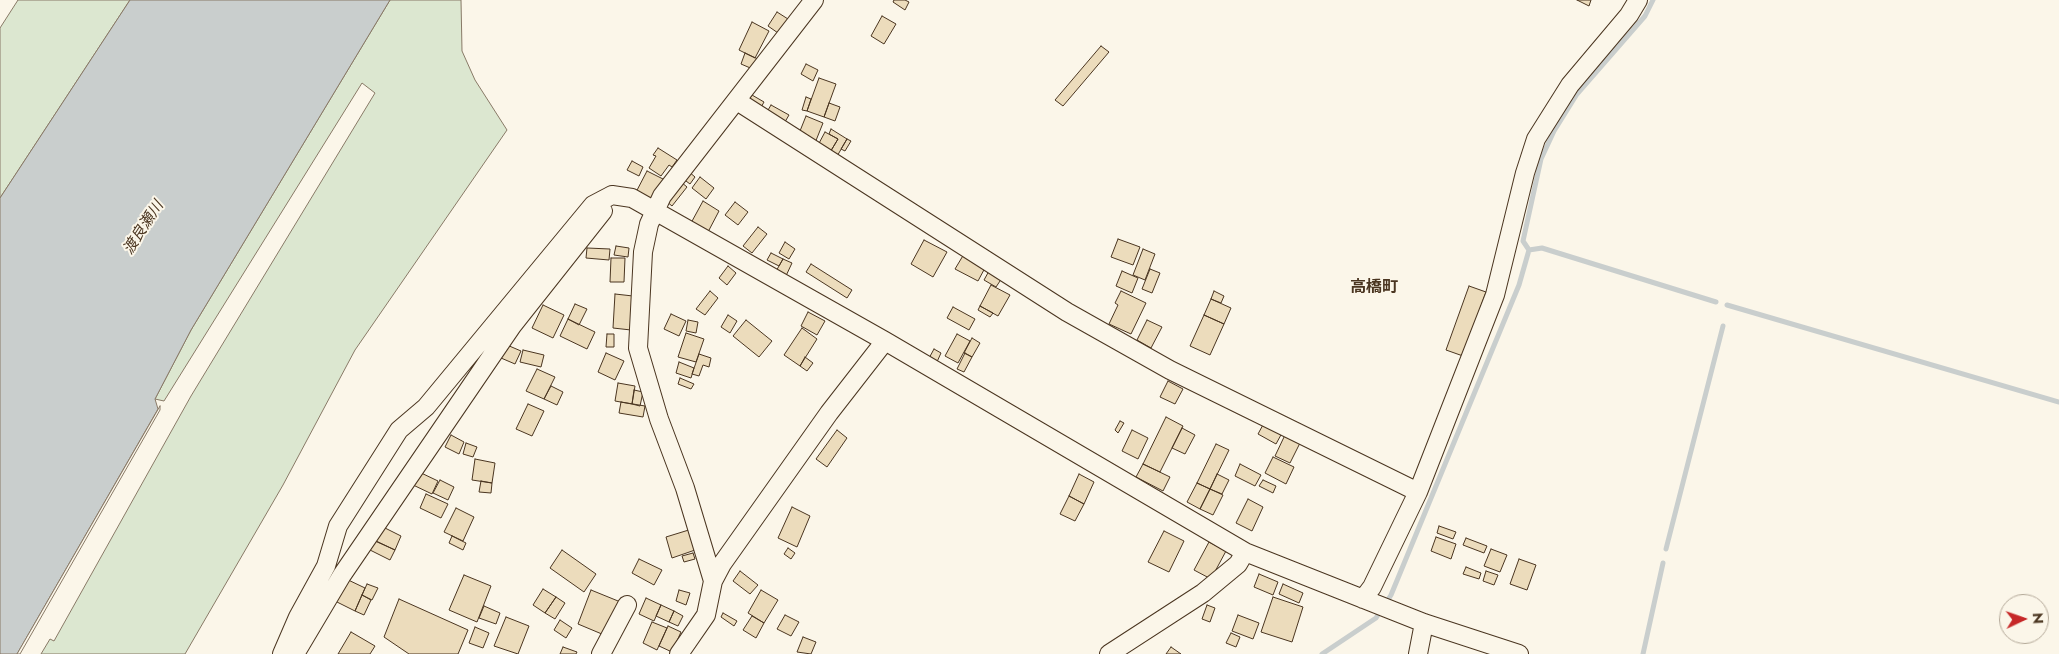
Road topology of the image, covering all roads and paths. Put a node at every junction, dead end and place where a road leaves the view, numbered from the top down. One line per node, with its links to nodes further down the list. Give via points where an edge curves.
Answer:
1 (814, 0): 3 (street)
2 (1638, 0): 7 (street, via 1570,85 1536,139 1495,295)
3 (737, 101): 5 (street, via 662,196); 7 (street, via 1068,312 1179,375)
4 (612, 195): 5 (street, via 632,198); 13 (street, via 593,206 426,407 399,430 338,526 326,566); 14 (street, via 512,326 342,575)
5 (654, 211): 6 (street); 9 (street, via 644,252 638,348 659,418 686,488)
6 (885, 341): 8 (street); 9 (street, via 830,413)
7 (1418, 492): 10 (street, via 1372,587)
8 (1245, 552): 10 (street); 17 (street, via 1238,564 1202,593)
9 (713, 581): 16 (street, via 706,614)
10 (1369, 601): 12 (street)
11 (628, 605): 15 (street)
12 (1424, 623): 18 (street); 19 (street)
13 (282, 654)
14 (295, 654)
15 (600, 654)
16 (679, 654)
17 (1109, 654)
18 (1418, 654)
19 (1519, 654)

